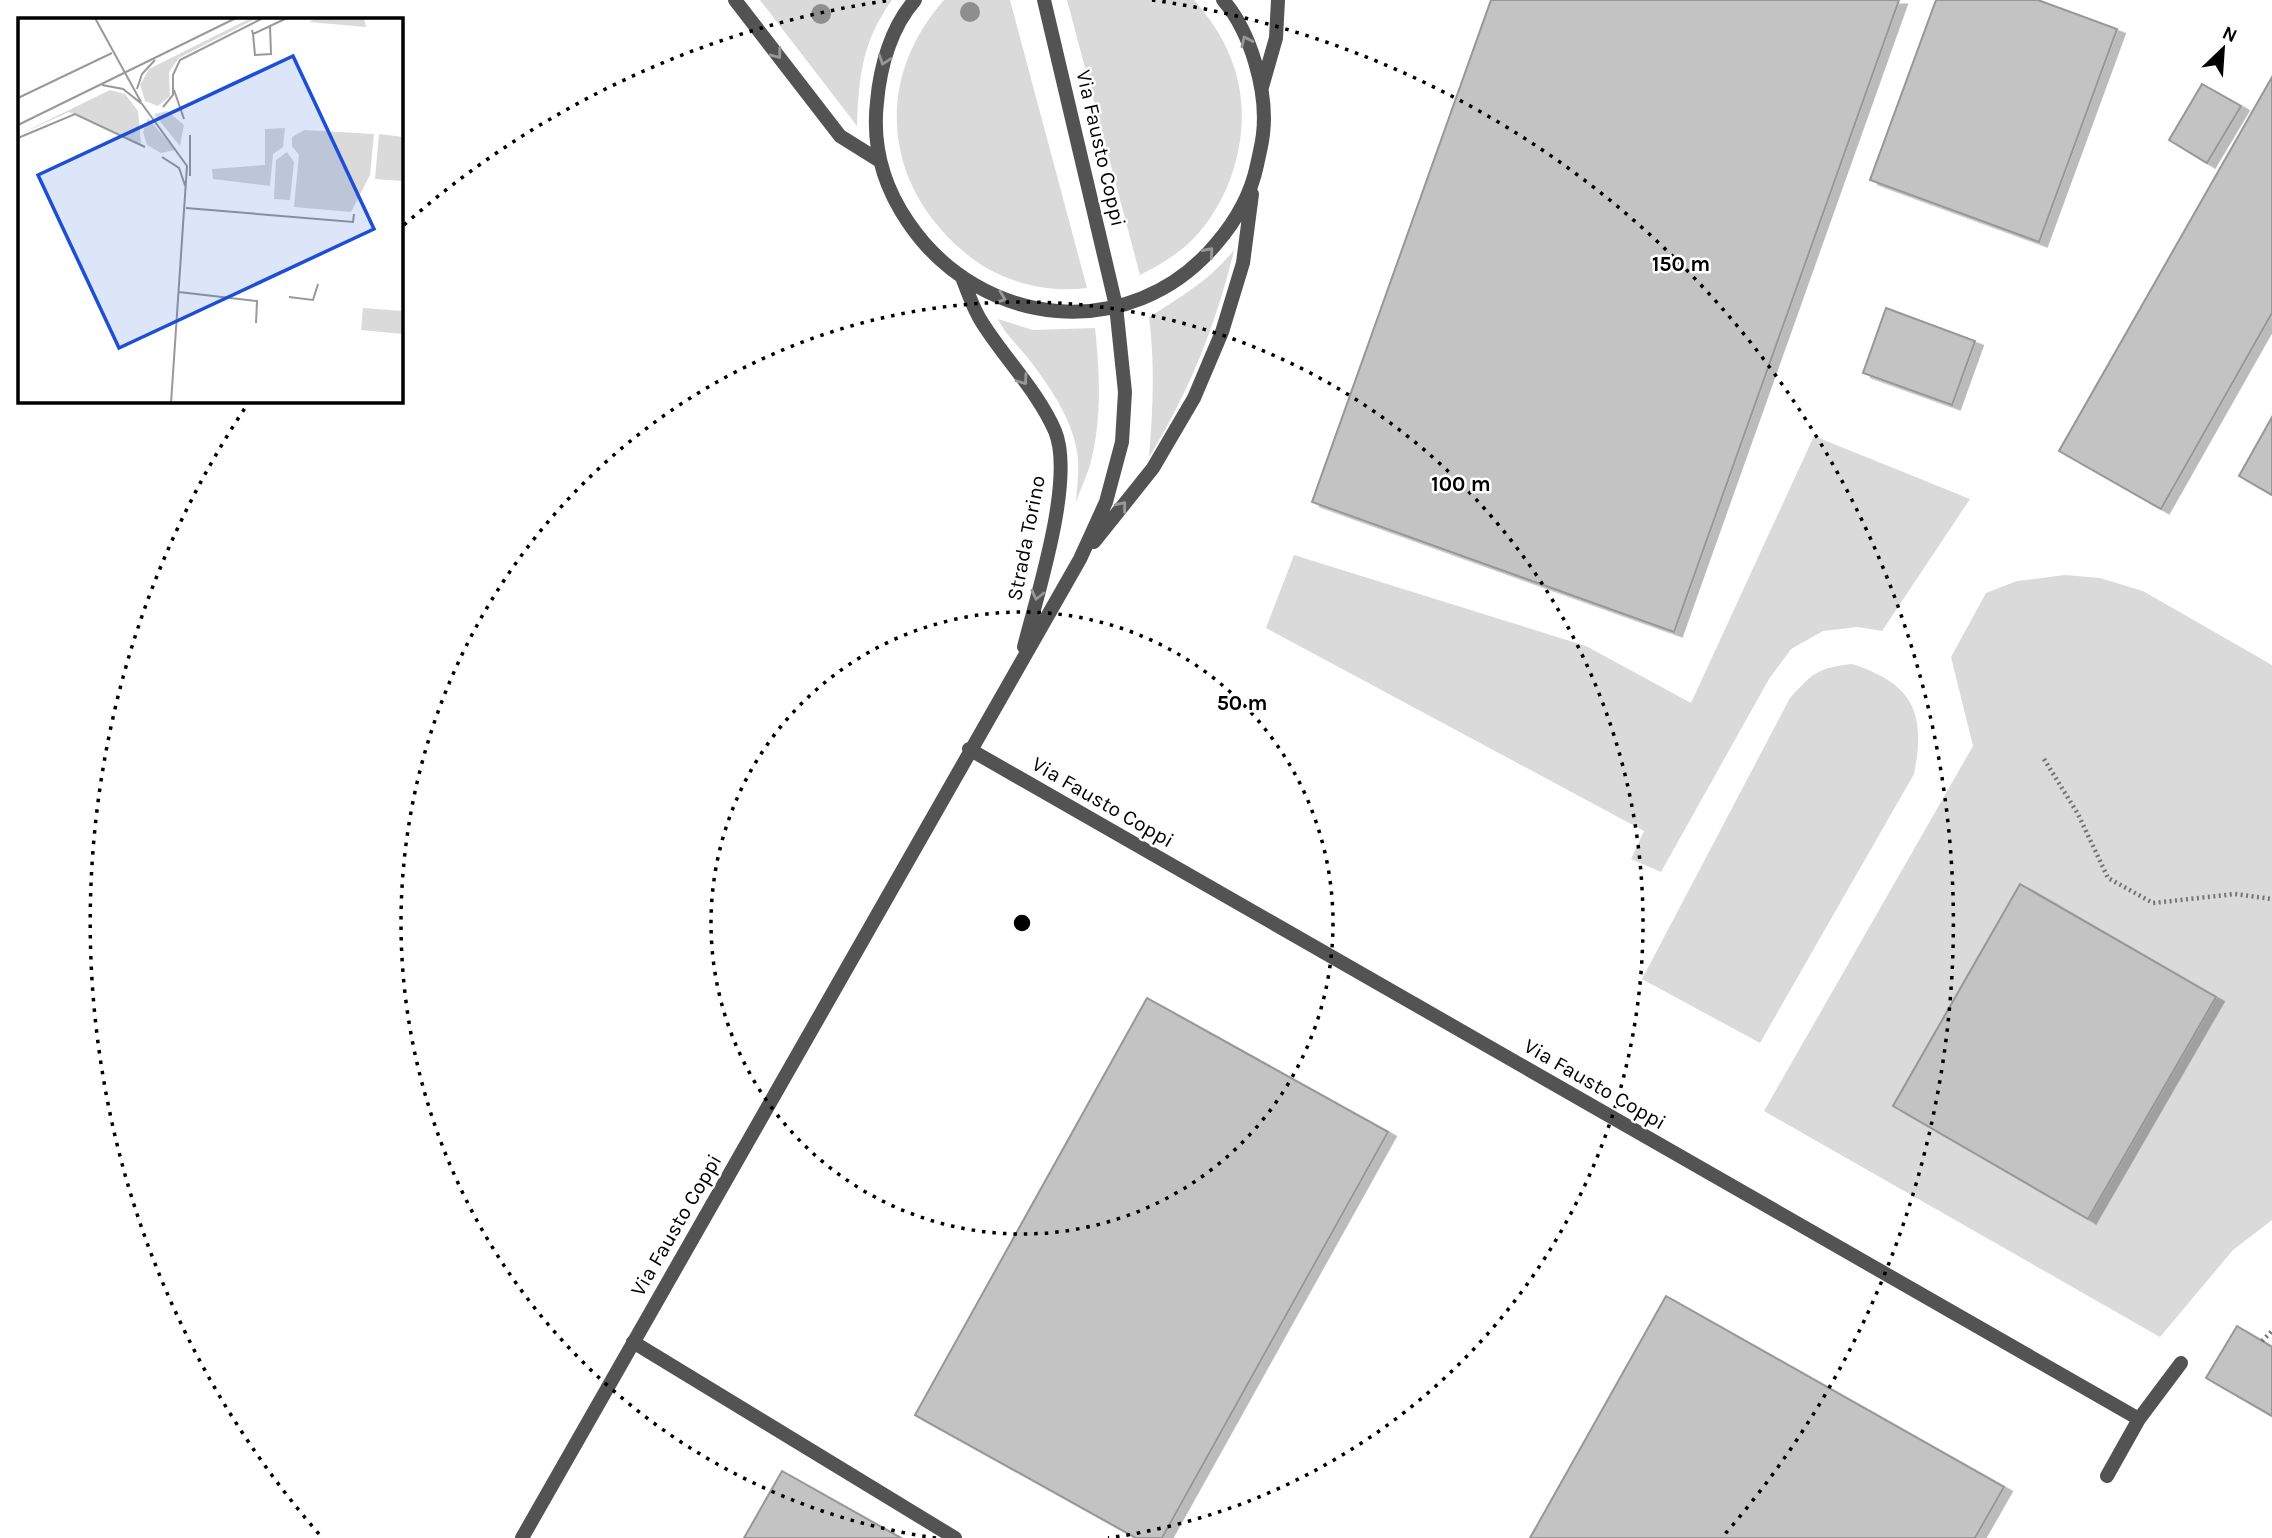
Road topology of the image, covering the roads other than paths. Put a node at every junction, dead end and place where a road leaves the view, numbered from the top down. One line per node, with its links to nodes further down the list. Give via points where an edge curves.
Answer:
1 (736, 0): 7 (street, one-way to 7, via 840,136)
2 (915, 0): 7 (street, Via Fausto Coppi, one-way to 7, via 892,37 879,78 875,123)
3 (1044, 0): 10 (street, Via Fausto Coppi)
4 (1223, 0): 6 (street, Via Fausto Coppi, one-way to 4, via 1250,47)
5 (1278, 0): 6 (street, Via Fausto Coppi, via 1276,38)
6 (1262, 88): 8 (street, Via Fausto Coppi, via 1264,132)
7 (880, 161): 9 (street, Via Fausto Coppi, via 894,202 924,247)
8 (1253, 182): 10 (street, Via Fausto Coppi, one-way to 8, via 1149,296 1204,258 1229,229); 11 (street, Via Fausto Coppi, one-way to 8, via 1153,468 1194,398 1222,332 1243,263)
9 (963, 280): 10 (street, Via Fausto Coppi, one-way to 10, via 1001,299 1041,310 1076,312); 12 (street, Strada Torino, one-way to 12, via 981,322 1037,398 1056,433 1061,470 1058,504)
10 (1116, 306): 11 (street, Via Fausto Coppi, via 1125,392 1122,442 1106,502)
11 (1080, 559): 12 (street, Via Fausto Coppi)
12 (1021, 661): 13 (street, Via Fausto Coppi)
13 (970, 749): 14 (street, Via Fausto Coppi); 16 (street, Via Fausto Coppi)
14 (633, 1342): 18 (street, Via Fausto Coppi); 19 (street)
15 (2181, 1363): 16 (street)
16 (2139, 1419): 17 (street)
17 (2107, 1476)
18 (522, 1538)
19 (955, 1538)

